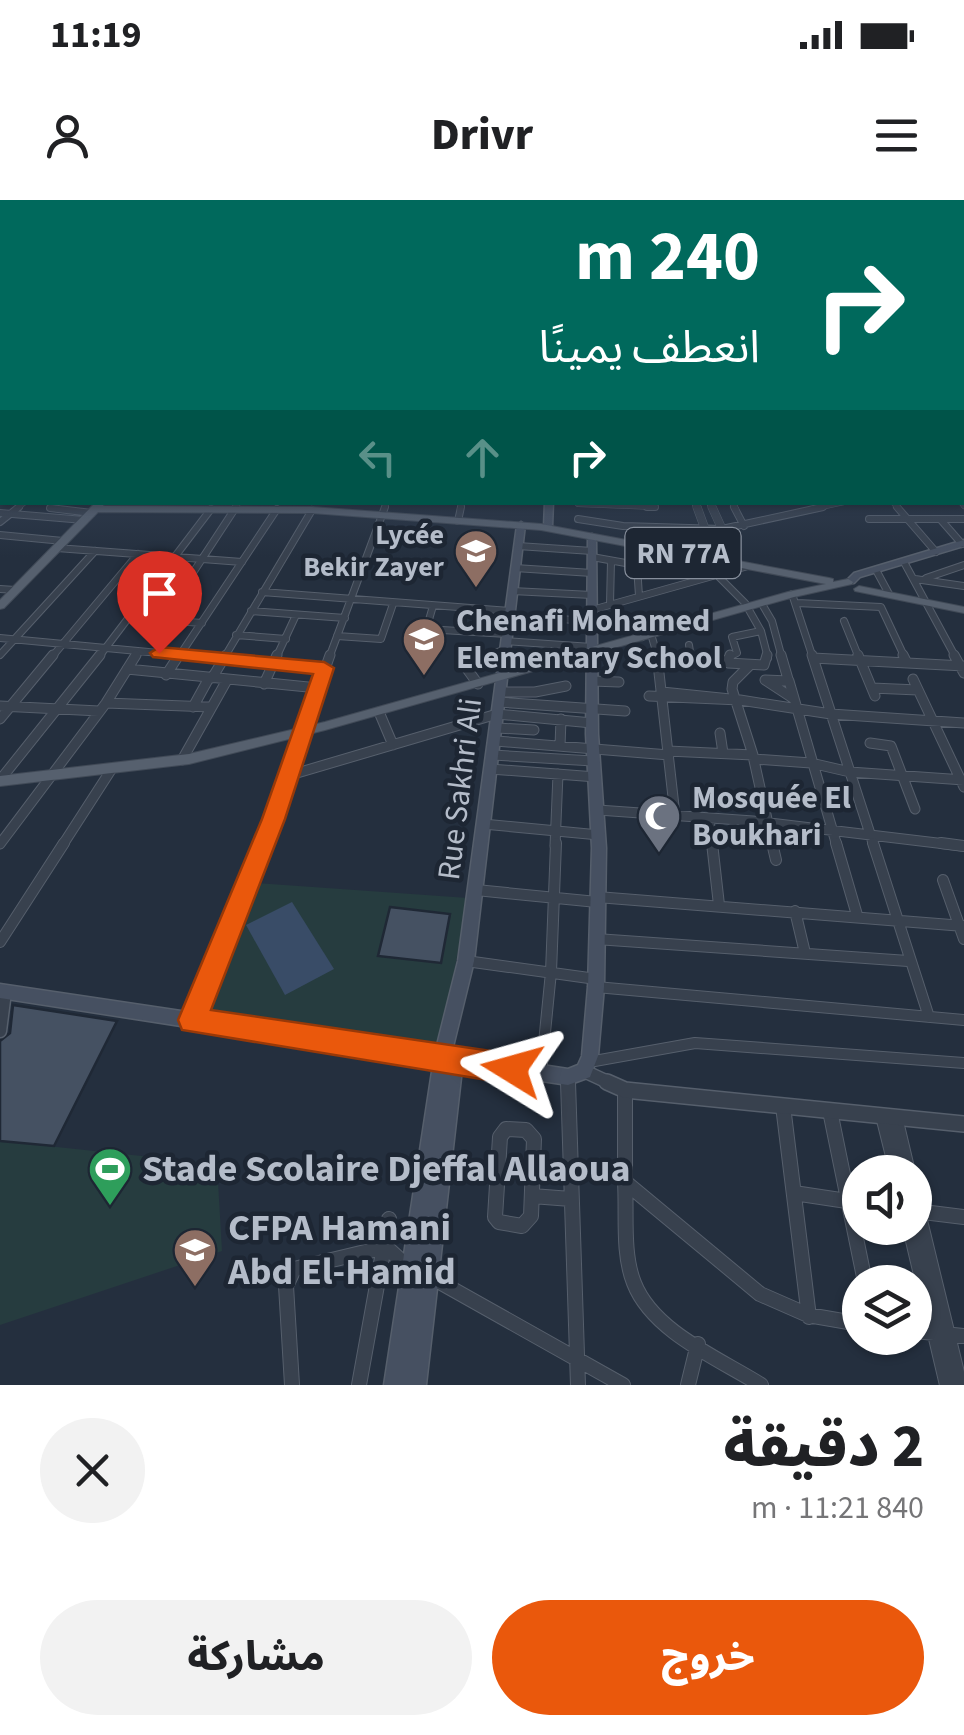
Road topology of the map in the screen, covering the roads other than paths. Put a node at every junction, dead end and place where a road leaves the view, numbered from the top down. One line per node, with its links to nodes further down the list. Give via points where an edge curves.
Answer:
1 (22, 505): 22 (street)
2 (387, 505): 24 (street)
3 (461, 505): 30 (street)
4 (546, 505): 34 (main road)
5 (578, 505): 25 (street)
6 (655, 505): 35 (street)
7 (696, 505): 36 (street)
8 (711, 505): 37 (street)
9 (734, 505): 33 (street)
10 (793, 505): 23 (street)
11 (896, 505): 27 (street)
12 (238, 506): 13 (main road, RN 77A); 17 (main road, RN 77A); 47 (street)
13 (261, 506): 18 (main road, RN 77A)
14 (814, 506): 23 (street)
15 (50, 508): 20 (street)
16 (356, 508): 19 (main road, RN 77A); 24 (main road, RN 77A)
17 (211, 509): 20 (main road, RN 77A); 46 (street)
18 (276, 510): 19 (main road, RN 77A); 50 (street)
19 (312, 510): 69 (street)
20 (94, 511): 22 (street); 41 (main road)
21 (0, 513): 22 (street)
22 (11, 514): 31 (street)
23 (798, 514): 33 (street)
24 (382, 516): 30 (main road, RN 77A); 74 (street)
25 (578, 519): 35 (street); 39 (street)
26 (868, 519): 27 (street)
27 (906, 519): 28 (street); 44 (street)
28 (940, 519): 29 (street); 40 (street)
29 (964, 519)
30 (458, 521): 32 (main road, RN 77A)
31 (0, 522)
32 (521, 526): 34 (main road, RN 77A); 42 (main road, Rue Sakhri Ali)
33 (744, 526): 37 (street)
34 (545, 527): 39 (main road, RN 77A)
35 (660, 527): 36 (street)
36 (705, 528): 37 (street); 48 (street)
37 (722, 528): 52 (street)
38 (0, 535): 41 (street)
39 (589, 544): 42 (street); 48 (main road, RN 77A); 49 (street); 58 (main road)
40 (963, 544): 44 (main road)
41 (60, 545): 43 (street); 66 (main road)
42 (518, 546): 55 (main road, Rue Sakhri Ali)
43 (95, 551): 45 (street); 97 (street)
44 (936, 552): 51 (main road)
45 (138, 554): 46 (street); 99 (street)
46 (174, 557): 47 (street); 101 (street)
47 (204, 559): 50 (street); 88 (street, via 162,620)
48 (716, 559): 52 (main road, RN 77A)
49 (611, 561): 53 (street); 77 (street)
50 (242, 562): 88 (street)
51 (904, 562): 57 (main road); 62 (street)
52 (743, 565): 59 (street); 63 (main road, RN 77A)
53 (637, 566): 56 (street); 72 (street)
54 (963, 567): 61 (street)
55 (515, 568): 58 (street); 68 (main road, Rue Sakhri Ali)
56 (660, 569): 60 (street); 67 (street)
57 (874, 571): 63 (main road); 70 (street)
58 (592, 573): 71 (main road)
59 (718, 575): 60 (street); 78 (street)
60 (707, 577): 67 (street)
61 (926, 578): 62 (street); 64 (street)
62 (915, 579): 75 (street)
63 (845, 585): 70 (main road, RN 77A); 73 (main road)
64 (964, 586)
65 (0, 589): 66 (street)
66 (15, 590): 79 (main road)
67 (664, 590): 72 (street)
68 (512, 591): 71 (street); 83 (main road, Rue Sakhri Ali)
69 (262, 592): 74 (street); 82 (street)
70 (889, 592): 75 (main road, RN 77A)
71 (592, 595): 85 (main road)
72 (638, 596): 77 (street)
73 (795, 598): 78 (main road); 108 (street); 112 (street, via 881,607)
74 (351, 600): 76 (street); 86 (street)
75 (929, 601): 81 (main road, RN 77A); 116 (street)
76 (393, 604): 80 (street); 93 (street, via 381,639)
77 (610, 604): 85 (street)
78 (757, 605): 91 (street); 94 (main road); 121 (street, via 772,621)
79 (0, 606)
80 (433, 606): 83 (street); 90 (street)
81 (964, 608)
82 (250, 611): 84 (street); 92 (street)
83 (510, 614): 85 (street); 98 (main road, Rue Sakhri Ali)
84 (296, 615): 86 (street); 96 (street)
85 (592, 616): 103 (main road)
86 (345, 618): 93 (street)
87 (844, 621): 109 (street)
88 (202, 622): 106 (street)
89 (625, 622): 94 (street)
90 (426, 629): 98 (street); 102 (street)
91 (762, 631): 111 (street, via 732,637 737,654 726,656); 114 (street, via 767,663)
92 (236, 635): 96 (street); 107 (street)
93 (338, 636): 115 (street)
94 (646, 636): 103 (main road); 110 (street)
95 (0, 638): 97 (street)
96 (286, 639): 113 (street)
97 (13, 640): 99 (street); 105 (street)
98 (505, 642): 103 (street); 119 (main road, Rue Sakhri Ali); 128 (street, via 462,662)
99 (64, 644): 101 (street); 137 (street)
100 (689, 645): 110 (street, via 695,663)
101 (106, 647): 104 (street); 141 (street)
102 (421, 647)
103 (592, 649): 119 (main road); 124 (main road)
104 (138, 652): 106 (street); 117 (street)
105 (0, 654)
106 (180, 654): 107 (street); 118 (street)
107 (222, 658): 113 (street); 120 (street)
108 (813, 658): 109 (street); 144 (street)
109 (862, 660): 112 (street); 132 (street)
110 (659, 662): 133 (street)
111 (728, 663): 114 (street); 126 (street)
112 (907, 663): 116 (street)
113 (274, 664): 115 (street); 127 (street)
114 (749, 666): 126 (street)
115 (324, 668): 130 (street)
116 (963, 668)
117 (128, 670): 118 (street); 138 (street)
118 (166, 675): 120 (street)
119 (501, 676): 128 (main road); 151 (main road, Rue Sakhri Ali)
120 (210, 678): 122 (street); 139 (street)
121 (788, 679): 136 (street); 136 (street, via 766,680)
122 (227, 680): 127 (street); 140 (street)
123 (914, 680): 131 (street)
124 (592, 681): 125 (street); 145 (main road)
125 (620, 682)
126 (732, 682): 135 (street)
127 (264, 684): 130 (street)
128 (478, 684): 143 (main road)
129 (566, 686): 151 (street)
130 (318, 688): 153 (street)
131 (918, 690): 132 (street); 149 (street)
132 (873, 692)
133 (662, 694): 134 (street); 135 (street); 159 (street)
134 (649, 696)
135 (736, 700): 136 (street); 162 (street)
136 (796, 705): 144 (street); 164 (street)
137 (5, 707): 141 (street); 147 (street)
138 (102, 707): 139 (street); 141 (street); 167 (street)
139 (192, 707): 140 (street)
140 (212, 707): 163 (street)
141 (58, 710): 172 (street)
142 (625, 711): 145 (street)
143 (379, 712): 153 (main road); 157 (street)
144 (831, 714): 149 (street); 166 (street)
145 (592, 716): 148 (street); 151 (street); 161 (main road)
146 (536, 717): 148 (street); 151 (street); 152 (street)
147 (0, 719)
148 (560, 720): 158 (street)
149 (936, 722): 150 (street); 173 (street)
150 (964, 723)
151 (496, 729): 152 (street); 156 (street); 157 (street); 161 (street); 168 (street); 179 (main road, Rue Sakhri Ali)
152 (534, 730): 156 (street)
153 (302, 731): 163 (main road); 169 (street)
154 (720, 733): 160 (street)
155 (870, 743): 170 (street, via 890,746)
156 (533, 744): 158 (street)
157 (393, 745): 169 (street)
158 (560, 746): 161 (street)
159 (669, 753): 160 (street); 161 (street); 176 (street)
160 (724, 753): 162 (street)
161 (594, 756): 171 (main road)
162 (754, 757): 164 (street); 178 (street)
163 (182, 760): 165 (main road)
164 (811, 763): 166 (street); 181 (street)
165 (112, 770): 167 (main road); 198 (street)
166 (850, 772): 170 (street); 183 (street)
167 (51, 774): 172 (main road); 184 (street)
168 (558, 774): 171 (street); 180 (street)
169 (287, 776): 206 (street)
170 (903, 776): 173 (street); 174 (street)
171 (596, 777): 175 (main road)
172 (0, 780)
173 (963, 782)
174 (916, 809)
175 (598, 810): 176 (street); 182 (main road)
176 (675, 816): 177 (street)
177 (709, 818): 178 (street); 191 (street)
178 (770, 823): 181 (street); 186 (street)
179 (483, 824): 180 (street); 188 (main road, Rue Sakhri Ali)
180 (556, 830): 182 (street); 189 (street)
181 (832, 830): 183 (street); 193 (street)
182 (600, 835): 190 (main road)
183 (869, 836): 185 (street); 194 (street)
184 (0, 844)
185 (964, 846)
186 (776, 860)
187 (942, 880): 195 (street)
188 (476, 890): 189 (street); 200 (main road, Rue Sakhri Ali)
189 (554, 896): 190 (street); 202 (street)
190 (597, 899): 191 (street); 196 (main road)
191 (719, 905): 192 (street)
192 (795, 911): 193 (street); 199 (street)
193 (857, 916): 194 (street)
194 (898, 921): 195 (street); 201 (street)
195 (961, 926): 197 (street)
196 (596, 939): 199 (street); 203 (main road)
197 (964, 939)
198 (0, 942)
199 (804, 954): 201 (street)
200 (466, 960): 202 (street); 209 (main road, Rue Sakhri Ali)
201 (908, 961): 205 (street)
202 (551, 972): 203 (street); 212 (street)
203 (596, 983): 205 (street); 211 (main road)
204 (3, 992): 206 (main road); 208 (street)
205 (929, 1016): 207 (street)
206 (192, 1020): 209 (main road)
207 (964, 1020)
208 (0, 1031)
209 (448, 1059): 212 (main road); 232 (main road, Rue Sakhri Ali)
210 (964, 1063): 211 (street, via 695,1043)
211 (581, 1070): 212 (main road); 213 (street); 224 (street)
212 (541, 1073)
213 (625, 1090): 214 (street); 221 (street)
214 (783, 1106): 215 (street); 222 (street)
215 (830, 1111): 216 (street); 220 (street)
216 (889, 1117): 217 (street); 218 (street); 219 (street)
217 (964, 1124)
218 (894, 1155)
219 (902, 1155)
220 (842, 1156)
221 (625, 1182): 233 (street, via 760,1294); 238 (street, via 632,1278 666,1322)
222 (794, 1194): 225 (street); 233 (street)
223 (532, 1196): 223 (street, via 528,1223 497,1220 500,1137 506,1129 533,1135); 224 (street)
224 (571, 1199): 239 (street)
225 (842, 1200)
226 (932, 1211): 227 (street)
227 (964, 1217)
228 (389, 1220): 231 (street)
229 (915, 1245): 236 (street)
230 (923, 1245): 236 (street)
231 (386, 1247): 232 (street); 240 (street, via 301,1266 288,1276); 241 (street)
232 (420, 1272): 239 (street); 242 (main road); 243 (main road)
233 (810, 1317): 234 (street)
234 (842, 1321)
235 (932, 1333): 236 (street)
236 (941, 1334): 237 (street); 248 (street); 249 (street)
237 (964, 1336)
238 (698, 1344): 246 (street); 247 (street)
239 (579, 1358): 244 (street); 245 (street)
240 (292, 1385)
241 (359, 1385)
242 (396, 1385)
243 (415, 1385)
244 (578, 1385)
245 (623, 1385)
246 (688, 1385)
247 (760, 1385)
248 (947, 1385)
249 (960, 1385)

